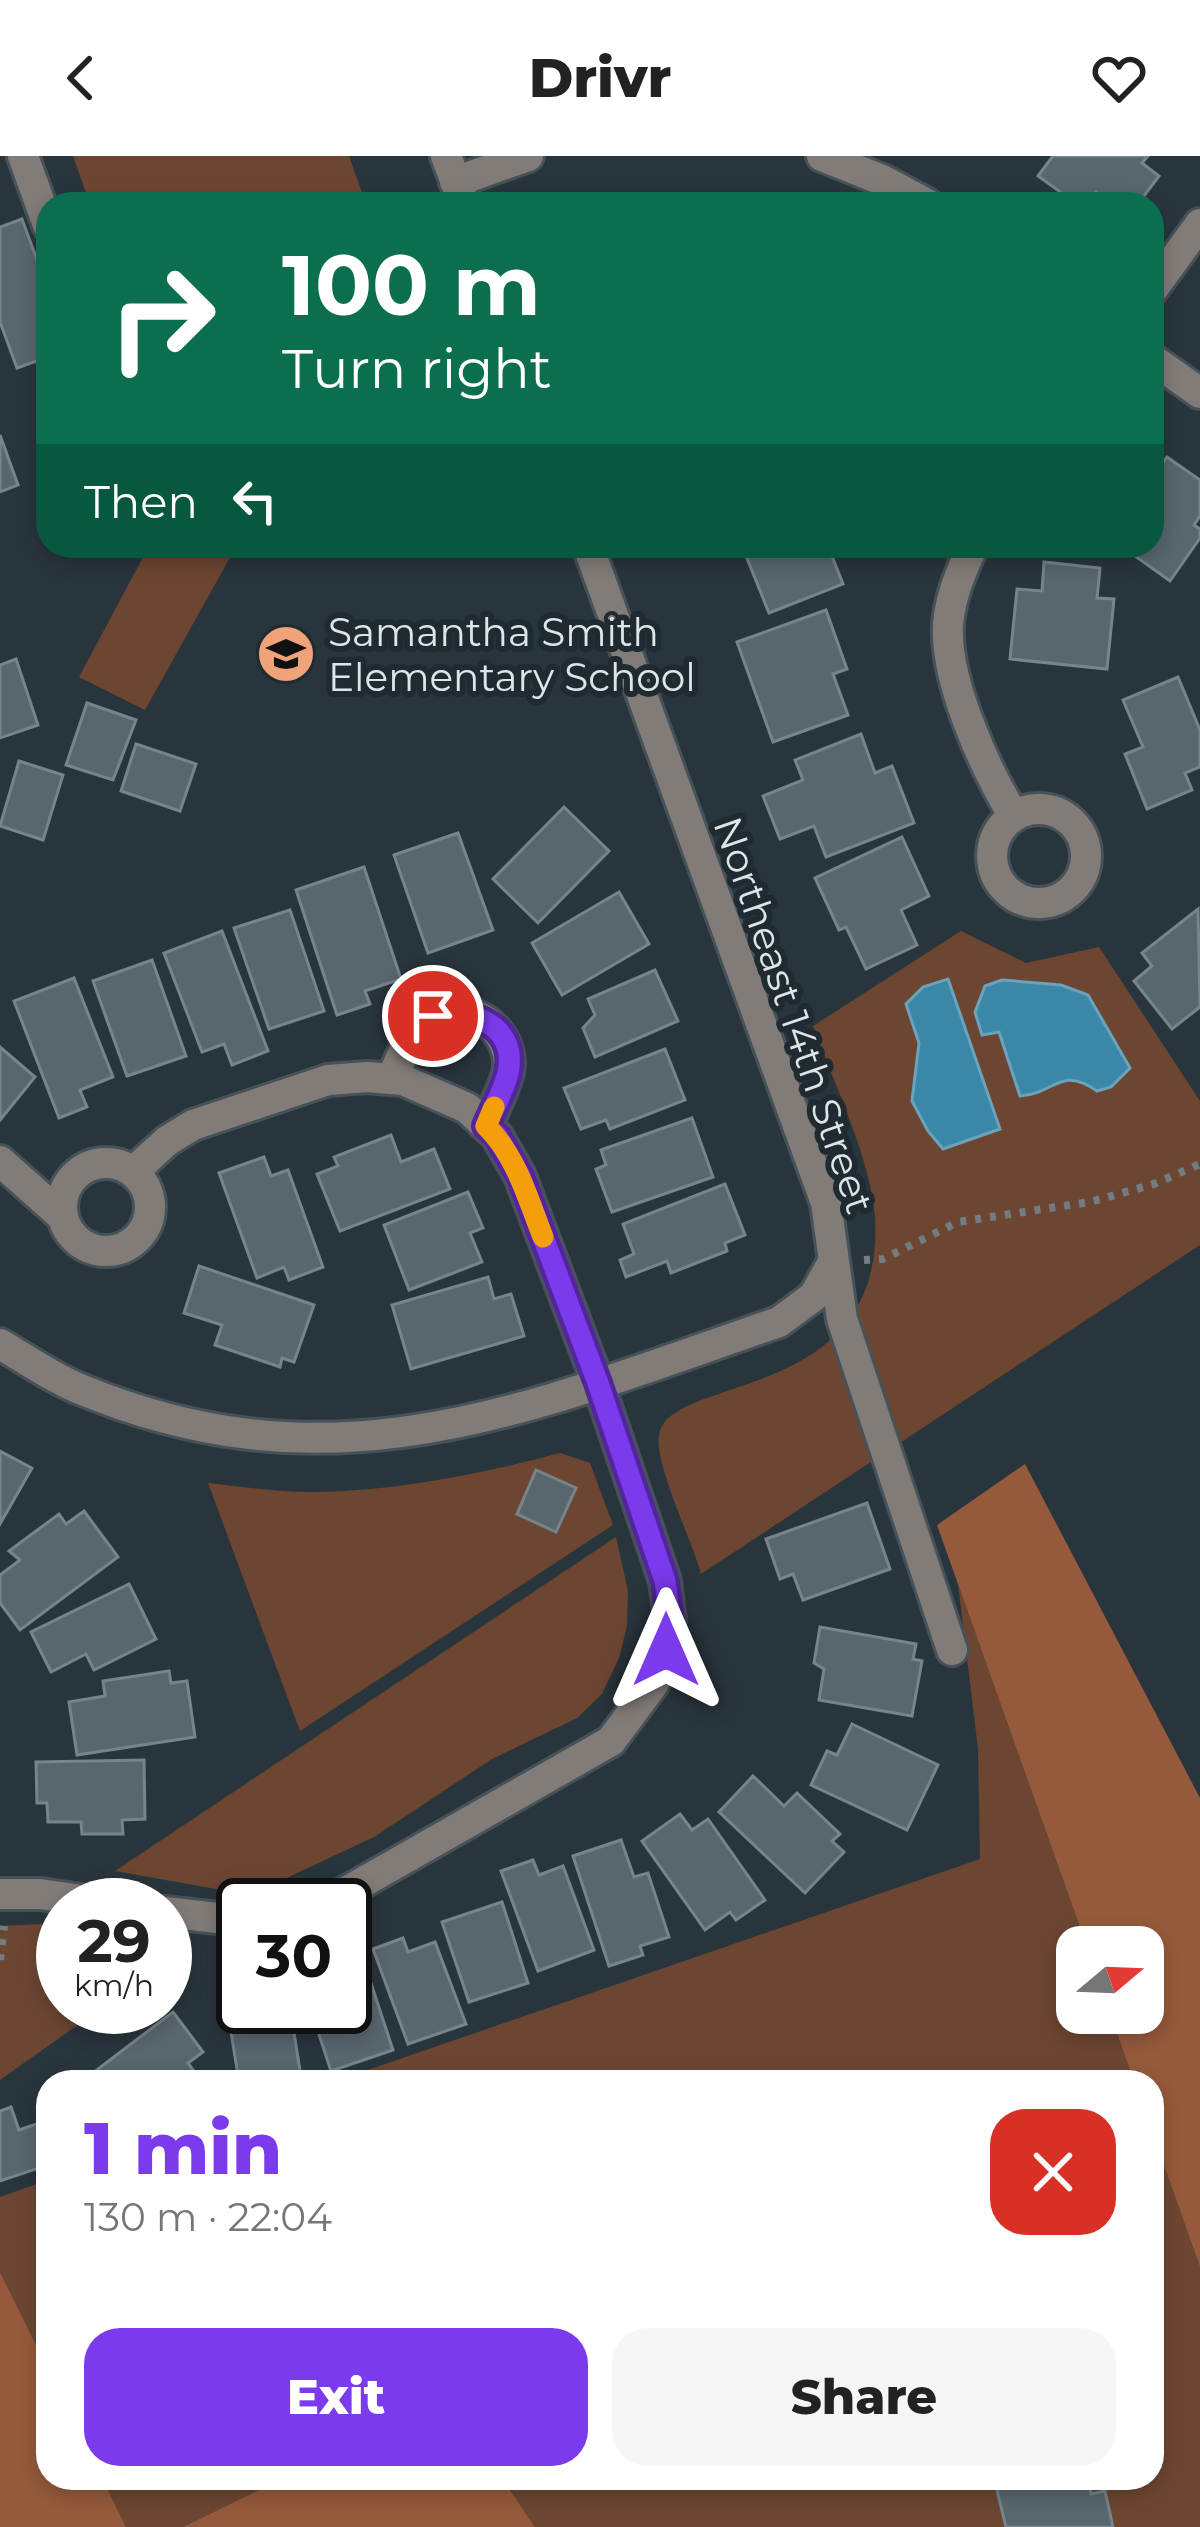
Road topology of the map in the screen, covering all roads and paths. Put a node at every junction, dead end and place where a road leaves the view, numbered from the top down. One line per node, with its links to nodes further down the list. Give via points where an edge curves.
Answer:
1 (23, 156): 5 (street)
2 (528, 156): 4 (street)
3 (821, 156): 6 (street)
4 (455, 181)
5 (36, 192)
6 (904, 192)
7 (1200, 224): 8 (street)
8 (1164, 274)
9 (1164, 368): 10 (street)
10 (1200, 393)
11 (592, 558): 20 (street, Northeast 14th Street, via 826,1203)
12 (968, 558): 13 (street, via 948,626 951,664)
13 (1014, 816)
14 (392, 1079): 15 (street, via 438,1092); 15 (street, via 408,1043 433,1016 475,1015 495,1026 507,1048 508,1071); 18 (street, via 328,1080 193,1125)
15 (486, 1126): 22 (street, via 520,1176)
16 (0, 1161): 19 (street)
17 (1200, 1164): 20 (path, via 1090,1202 958,1222 883,1259)
18 (133, 1172): 19 (street, via 104,1163 77,1174); 19 (street, via 149,1198 146,1228 136,1240 93,1249)
19 (63, 1216)
20 (832, 1262): 22 (street, via 814,1296 778,1322); 23 (street, Northeast 14th Street, via 842,1319)
21 (0, 1344): 22 (street, via 75,1388 148,1414 266,1436 406,1434)
22 (598, 1383): 24 (street, via 665,1581 670,1619 653,1683 611,1741)
23 (952, 1651)
24 (370, 1878)
25 (0, 1894): 26 (street)
26 (36, 1894)

